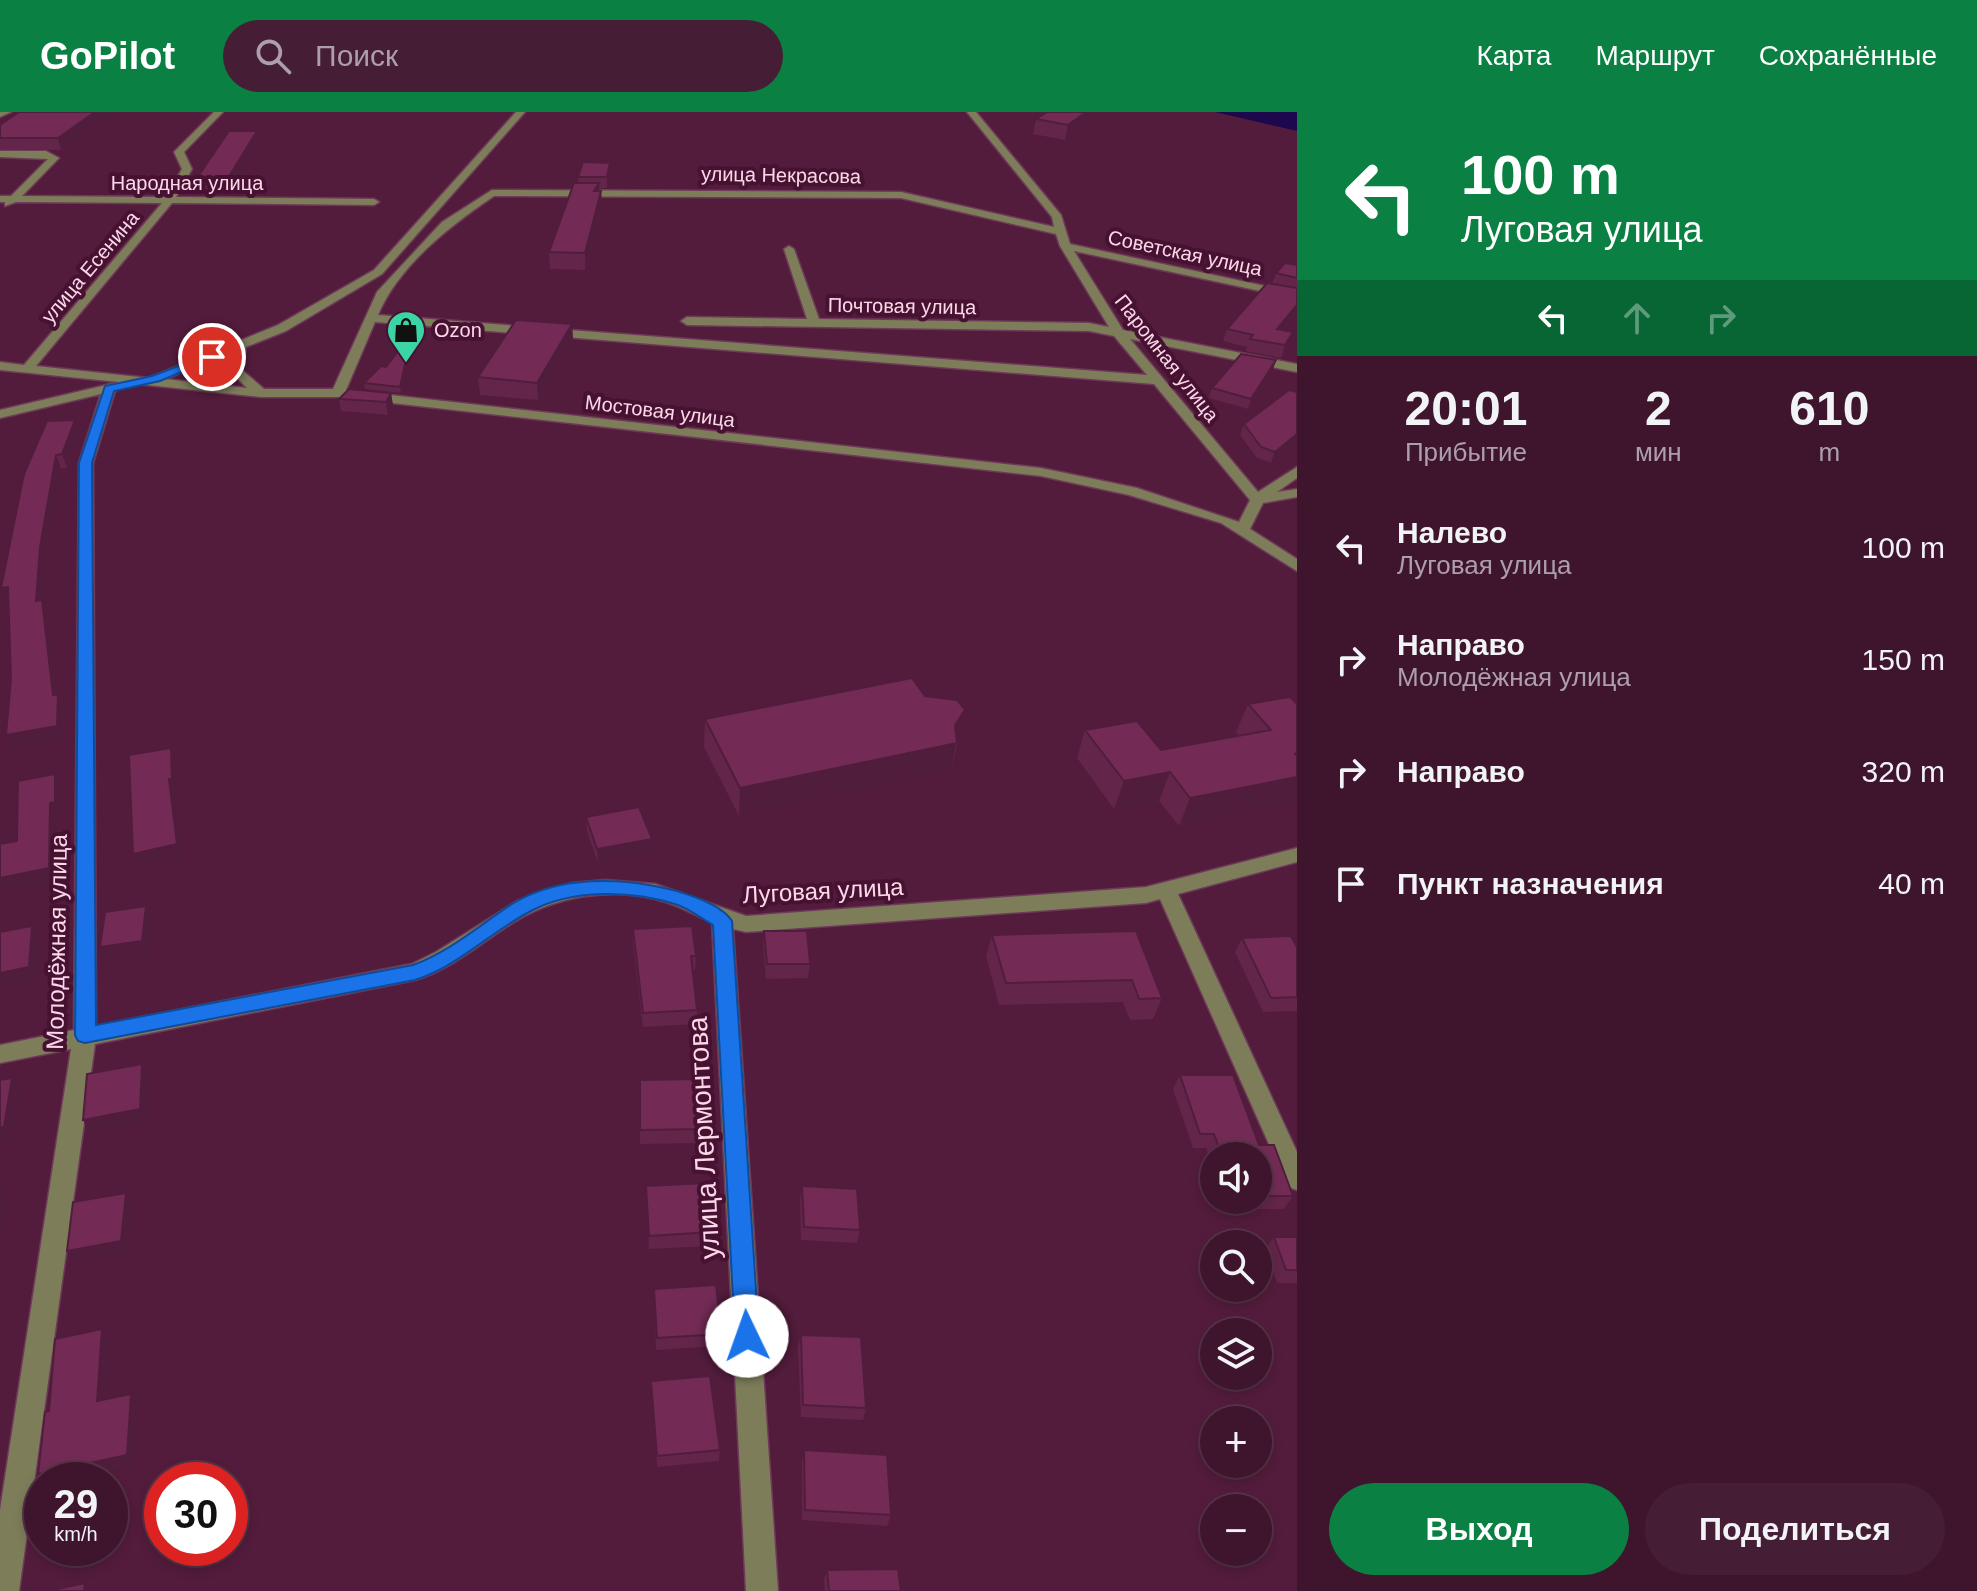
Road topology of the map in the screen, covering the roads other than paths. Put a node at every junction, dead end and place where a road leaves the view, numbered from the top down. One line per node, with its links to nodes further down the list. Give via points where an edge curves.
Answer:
1 (7, 112): 5 (street)
2 (219, 112): 9 (street, улица Есенина, via 179,152 187,169)
3 (521, 112): 20 (street, via 378,272)
4 (971, 112): 12 (street, Паромная улица, via 1057,217)
5 (0, 114)
6 (0, 154): 8 (street, via 54,158)
7 (0, 199): 8 (street, Народная улица)
8 (14, 199): 9 (street, Народная улица); 11 (street)
9 (169, 201): 10 (street, Народная улица); 23 (street, улица Есенина)
10 (374, 202)
11 (0, 213)
12 (1059, 231): 13 (street, Паромная улица); 16 (street, улица Некрасова, via 901,195 499,191 446,224 381,294)
13 (1065, 246): 15 (street, Советская улица); 19 (street, Паромная улица)
14 (789, 249): 18 (street)
15 (1297, 296)
16 (371, 318): 24 (street); 28 (street)
17 (687, 321): 18 (street, Почтовая улица)
18 (814, 322): 19 (street, Почтовая улица)
19 (1117, 331): 22 (street, Почтовая улица); 24 (street, Паромная улица)
20 (240, 347): 25 (street); 27 (street, via 236,371)
21 (0, 366): 23 (street, Мостовая улица)
22 (1297, 368)
23 (27, 369): 25 (street, Мостовая улица)
24 (1157, 380): 32 (street, Паромная улица)
25 (145, 381): 26 (street); 27 (street, Мостовая улица)
26 (109, 388): 29 (street); 38 (street, Молодёжная улица, via 86,463)
27 (261, 393): 28 (street, Мостовая улица)
28 (338, 393): 33 (street, Мостовая улица, via 1041,472 1162,498)
29 (0, 414)
30 (1297, 471): 32 (street)
31 (1297, 493): 32 (street)
32 (1257, 500): 33 (street)
33 (1243, 528): 34 (street, Мостовая улица)
34 (1297, 566)
35 (1297, 855): 36 (street, Луговая улица)
36 (1166, 890): 37 (street, Луговая улица, via 746,924); 40 (street)
37 (722, 921): 38 (street, Луговая улица, via 656,892 570,890 523,906 438,964 415,972); 42 (street, улица Лермонтова)
38 (85, 1035): 39 (street, Луговая улица); 41 (street, Молодёжная улица)
39 (0, 1054)
40 (1297, 1179)
41 (3, 1591)
42 (762, 1591)

